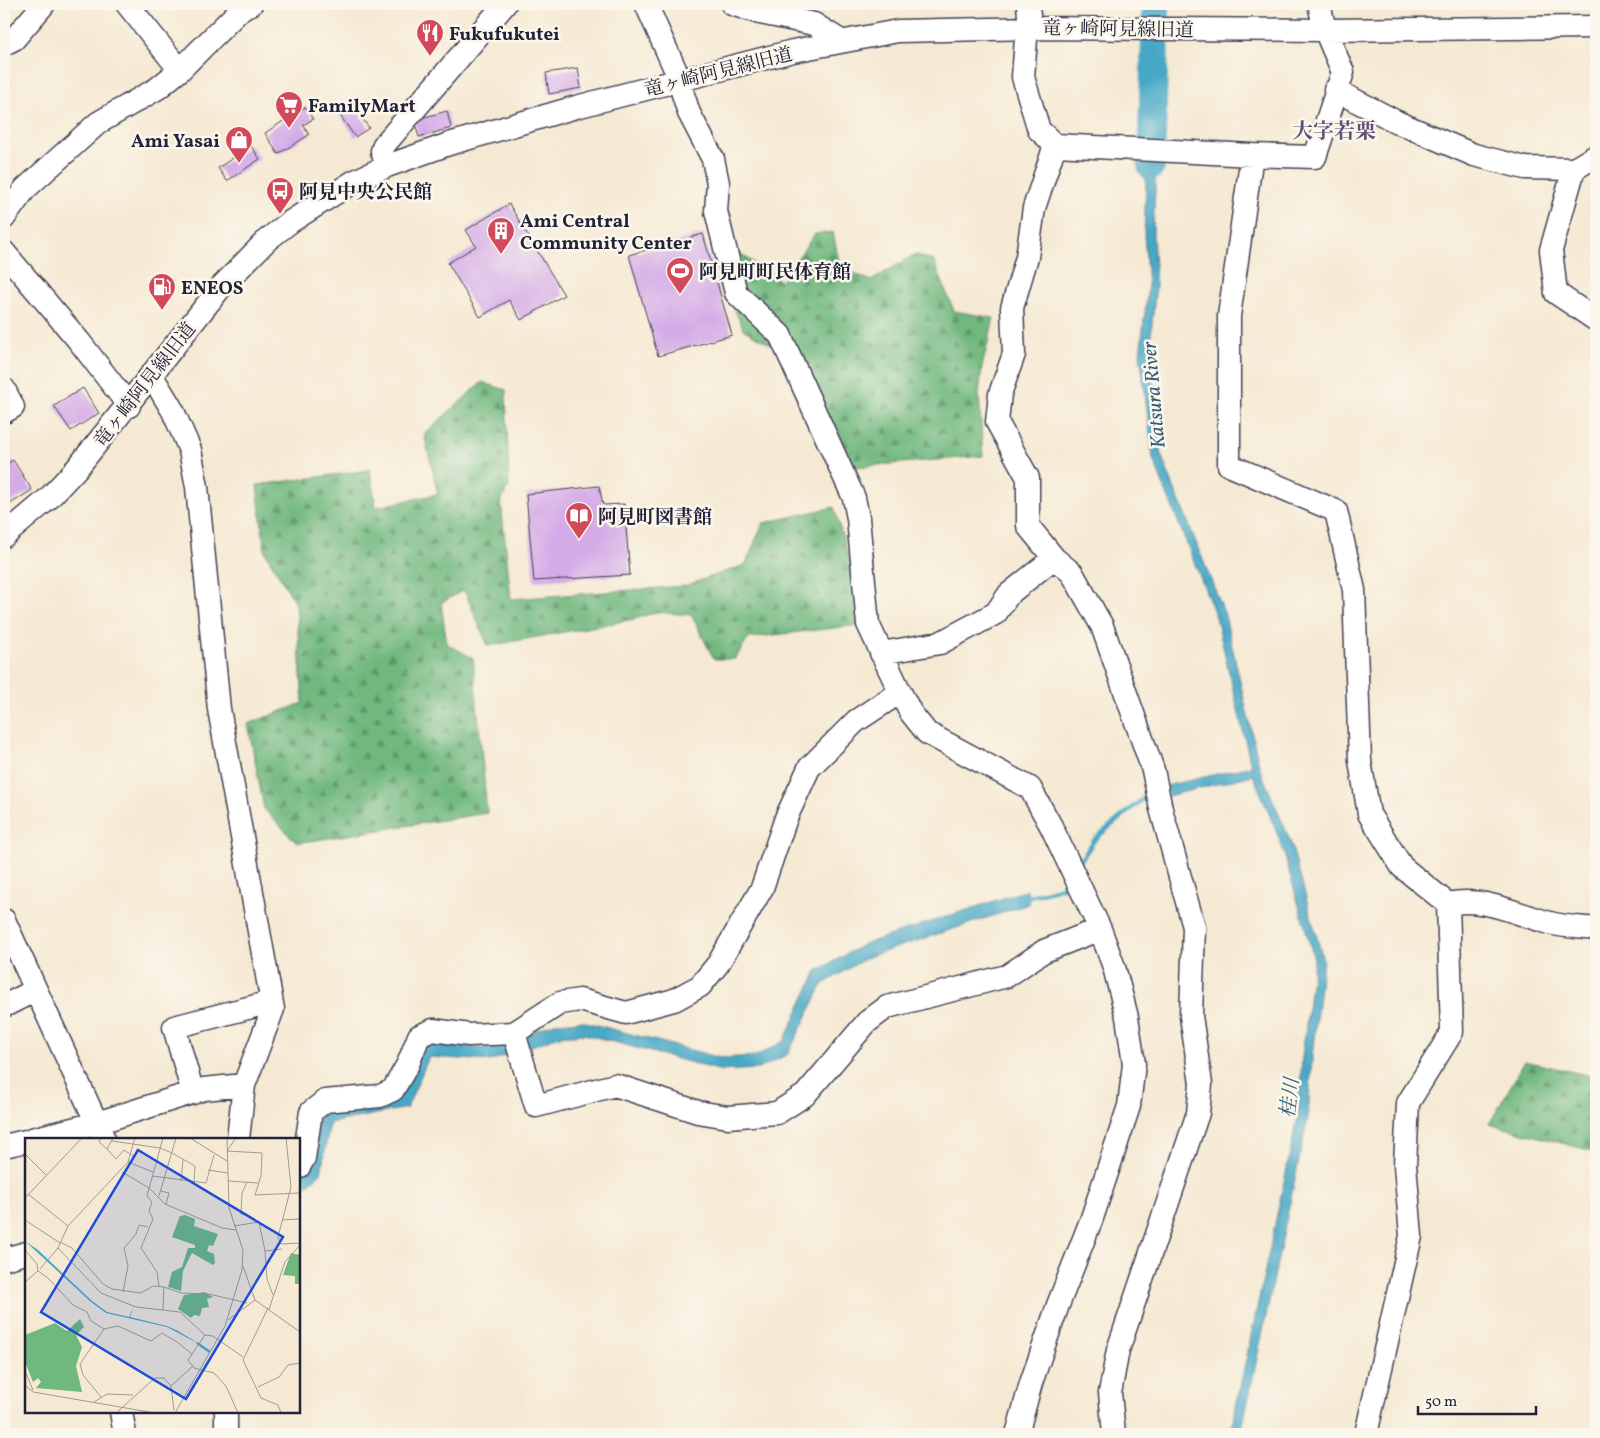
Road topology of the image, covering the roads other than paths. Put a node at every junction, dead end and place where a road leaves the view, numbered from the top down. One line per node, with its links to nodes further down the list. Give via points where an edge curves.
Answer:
1 (44, 4): 13 (street, via 14,39)
2 (127, 4): 14 (street)
3 (251, 4): 14 (street, via 239,11)
4 (505, 4): 20 (street, via 384,145 382,151)
5 (646, 4): 15 (street)
6 (732, 4): 12 (street, via 814,24)
7 (1028, 4): 10 (street)
8 (1319, 4): 11 (street)
9 (1596, 27): 11 (street, 竜ヶ崎阿見線旧道)
10 (1030, 28): 11 (street, 竜ヶ崎阿見線旧道); 12 (street, 竜ヶ崎阿見線旧道, via 898,31); 17 (street, via 1024,67 1026,91 1039,130)
11 (1325, 30): 16 (street, via 1343,72)
12 (841, 41): 15 (street, 竜ヶ崎阿見線旧道)
13 (4, 44)
14 (180, 70): 22 (street, via 158,88 98,123 25,189)
15 (679, 80): 20 (street, 竜ヶ崎阿見線旧道, via 502,127); 31 (street, via 689,113 713,159 718,183 716,211 736,292 780,335 854,498 868,624)
16 (1335, 90): 18 (street, via 1315,157); 21 (street, via 1397,122 1474,155 1525,168)
17 (1055, 145): 18 (street); 30 (street, via 1034,208 1027,257 1012,308 1014,354 1000,394 997,422 1028,478 1028,526)
18 (1252, 155): 33 (street, via 1229,316 1229,465 1336,511 1354,590 1360,761 1369,814 1402,867)
19 (1596, 156): 21 (street)
20 (387, 166): 25 (street, 竜ヶ崎阿見線旧道, via 319,203 267,240 221,287)
21 (1574, 169): 24 (street, via 1551,250 1556,293)
22 (4, 218)
23 (4, 252): 27 (street)
24 (1596, 320)
25 (152, 376): 27 (street, 竜ヶ崎阿見線旧道); 38 (street, via 173,410 190,450 197,486 219,709)
26 (4, 388): 28 (street, via 13,407)
27 (129, 406): 29 (street, 竜ヶ崎阿見線旧道, via 49,498)
28 (4, 412)
29 (4, 536)
30 (1054, 558): 31 (street, via 1009,594 996,613 940,643); 56 (street, via 1072,573 1102,626 1153,770 1194,927 1191,1016 1201,1084 1198,1113 1118,1350 1110,1394)
31 (881, 653): 32 (street)
32 (900, 692): 35 (street, via 927,733 1030,788); 40 (street, via 856,721 809,768 786,818 762,888 718,964 700,986 674,1000 626,1013 580,1000 560,1004)
33 (1448, 904): 36 (street, via 1465,900 1485,903 1552,923); 57 (street, via 1452,1032 1408,1104 1405,1165 1411,1236)
34 (4, 920): 37 (street)
35 (1100, 929): 40 (street, via 1044,951 1007,976 887,1007 867,1022 805,1095 777,1114 728,1117 698,1112 615,1085 536,1106); 55 (street, via 1127,1017 1134,1064 1129,1106 1031,1383)
36 (1596, 929)
37 (36, 990): 39 (street); 43 (street)
38 (272, 1002): 41 (street, via 273,1009); 42 (street, via 174,1027)
39 (4, 1006)
40 (514, 1033): 48 (street, via 468,1035 433,1030 419,1036 393,1090 380,1096 325,1101 311,1112)
41 (244, 1084): 42 (street); 45 (street)
42 (193, 1093): 43 (street)
43 (100, 1131): 44 (street)
44 (40, 1138)
45 (238, 1138)
46 (25, 1140): 47 (street)
47 (4, 1146)
48 (300, 1165)
49 (25, 1254): 50 (street)
50 (4, 1259)
51 (121, 1413): 53 (street)
52 (226, 1413): 54 (street)
53 (125, 1434)
54 (226, 1434)
55 (1017, 1434)
56 (1114, 1434)
57 (1366, 1434)

